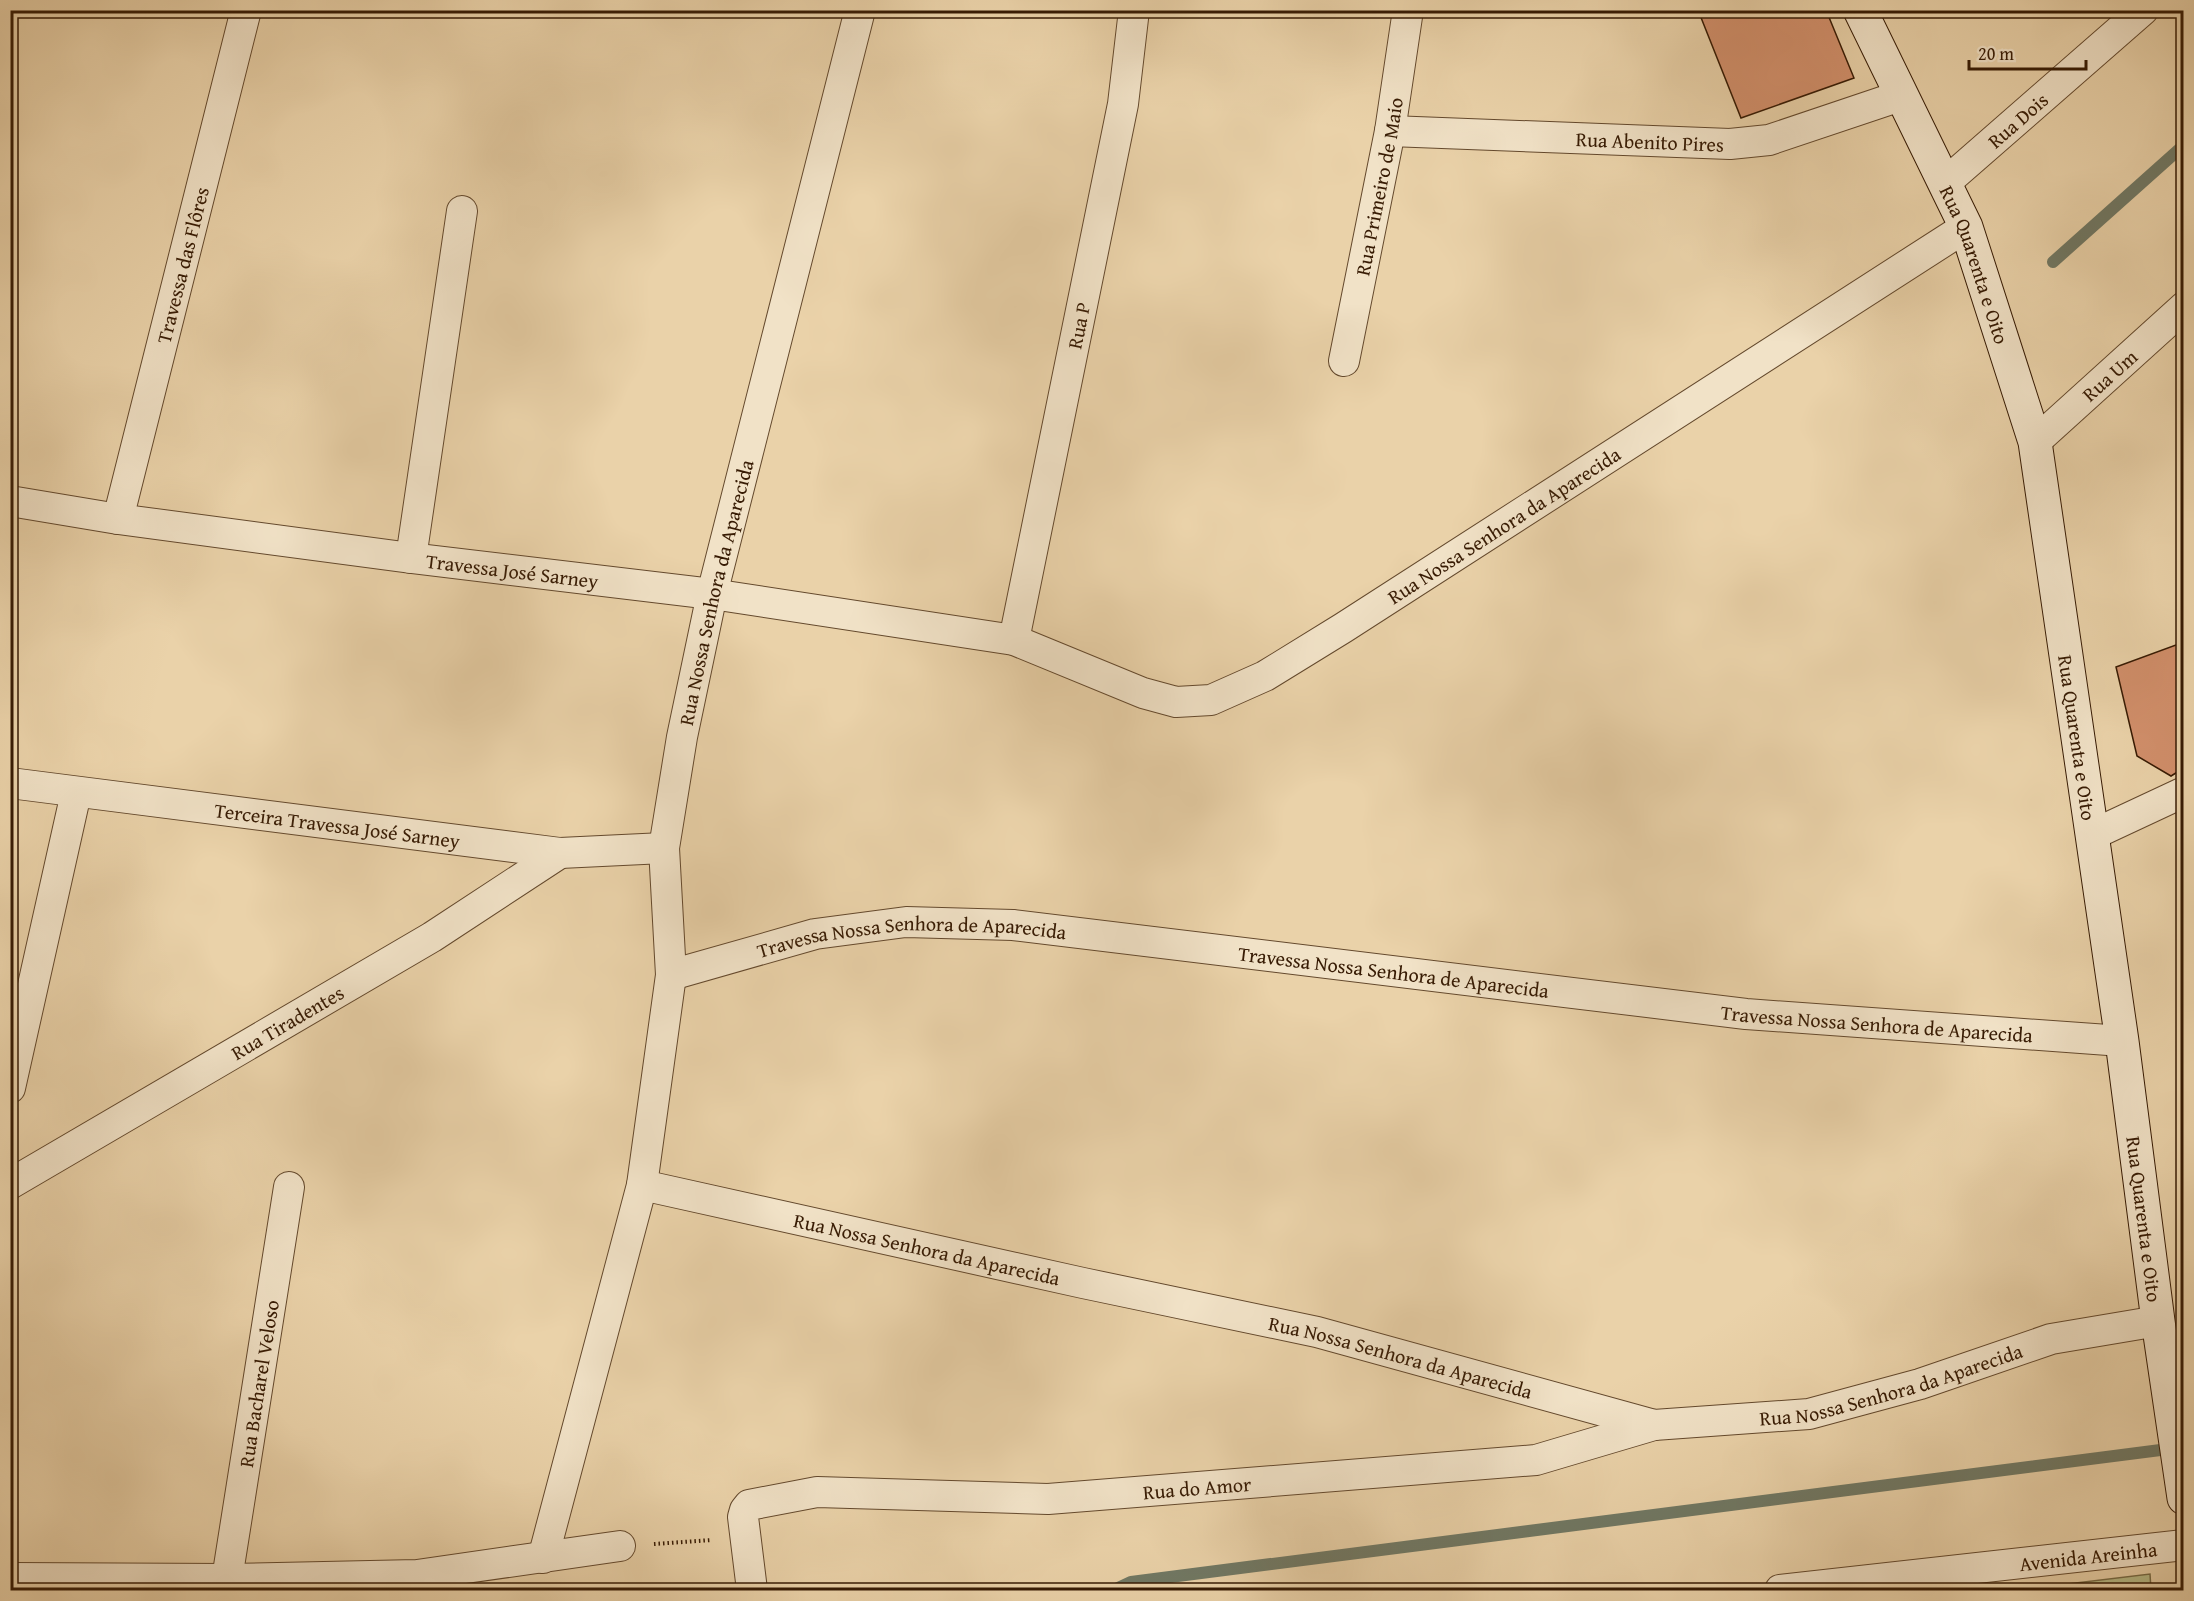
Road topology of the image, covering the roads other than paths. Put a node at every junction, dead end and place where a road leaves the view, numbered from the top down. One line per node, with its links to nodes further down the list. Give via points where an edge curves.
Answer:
1 (246, 10): 16 (street, Travessa das Flôres)
2 (860, 10): 18 (street, Rua Nossa Senhora da Aparecida)
3 (1134, 10): 19 (street, Rua P, via 1123,104)
4 (1408, 10): 8 (street, Rua Primeiro de Maio)
5 (1860, 10): 7 (main road, Rua Quarenta e Oito)
6 (2143, 10): 9 (street, Rua Dois)
7 (1900, 96): 8 (street, Rua Abenito Pires, via 1769,140 1730,144); 9 (main road, Rua Quarenta e Oito)
8 (1390, 131): 13 (street, Rua Primeiro de Maio)
9 (1945, 183): 11 (main road, Rua Quarenta e Oito)
10 (462, 211): 17 (street)
11 (1966, 227): 14 (main road, Rua Quarenta e Oito); 19 (street, Rua Nossa Senhora da Aparecida, via 1343,628 1265,676 1211,700 1176,702 1143,693)
12 (2184, 307): 14 (street, Rua Um)
13 (1344, 361)
14 (2035, 442): 23 (main road, Rua Quarenta e Oito)
15 (10, 501): 16 (street, Travessa José Sarney)
16 (118, 519): 17 (street, Travessa José Sarney)
17 (411, 558): 18 (street, Travessa José Sarney)
18 (712, 594): 19 (street, Travessa José Sarney); 24 (street, Rua Nossa Senhora da Aparecida)
19 (1014, 640)
20 (10, 783): 22 (street, Terceira Travessa José Sarney)
21 (2184, 792): 23 (street)
22 (76, 793): 25 (street, Terceira Travessa José Sarney); 28 (street)
23 (2092, 835): 27 (main road, Rua Quarenta e Oito)
24 (664, 848): 25 (street, Terceira Travessa José Sarney); 26 (street, Rua Nossa Senhora da Aparecida)
25 (560, 853): 29 (street, Rua Tiradentes, via 432,937)
26 (671, 975): 27 (street, Travessa Nossa Senhora de Aparecida, via 814,934 906,922 1013,925 1746,1014); 30 (street, Rua Nossa Senhora da Aparecida)
27 (2122, 1041): 32 (main road, Rua Quarenta e Oito)
28 (10, 1088)
29 (10, 1184)
30 (642, 1185): 33 (street, Rua Nossa Senhora da Aparecida, via 1317,1332); 37 (street, Rua Nossa Senhora da Aparecida)
31 (289, 1187): 39 (street, Rua Bacharel Veloso)
32 (2171, 1320): 33 (street, Rua Nossa Senhora da Aparecida, via 2051,1339 1920,1384 1809,1414); 34 (main road, Rua Quarenta e Oito, via 2168,1390)
33 (1654, 1425): 40 (street, Rua do Amor, via 1536,1460 1048,1499 818,1492 745,1510)
34 (2184, 1498)
35 (2184, 1545): 41 (street, Avenida Areinha)
36 (620, 1546): 37 (street)
37 (543, 1558): 39 (street, via 417,1575)
38 (10, 1578): 39 (street)
39 (226, 1579)
40 (752, 1590)
41 (1780, 1590)

